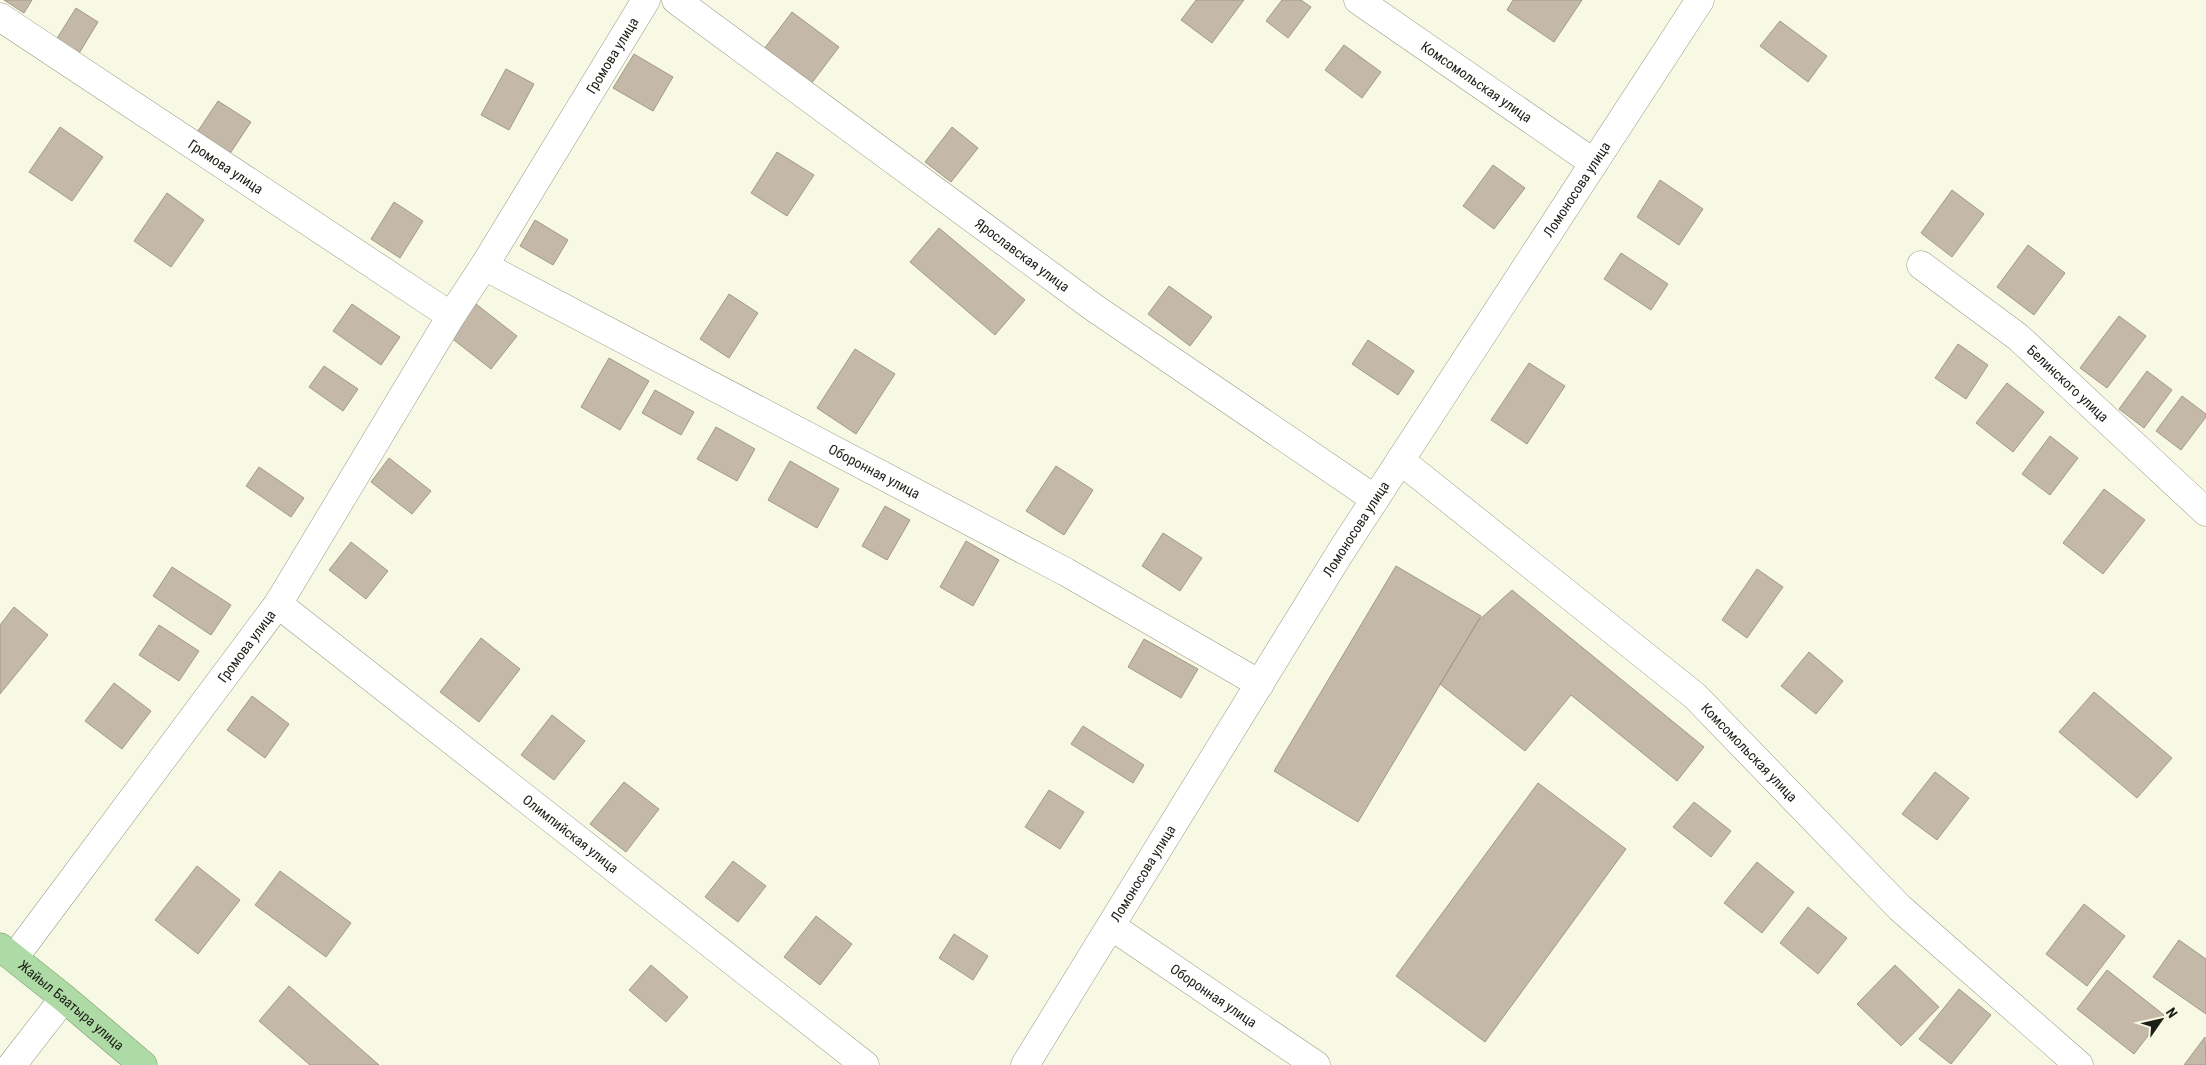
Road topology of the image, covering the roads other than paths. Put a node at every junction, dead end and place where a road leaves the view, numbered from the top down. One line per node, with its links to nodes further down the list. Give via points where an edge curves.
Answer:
1 (646, 0): 8 (street, Громова улица)
2 (676, 0): 11 (street, Ярославская улица, via 1093,307)
3 (1358, 0): 6 (street, Комсомольская улица)
4 (1700, 0): 6 (street, Ломоносова улица)
5 (0, 17): 9 (street, Громова улица)
6 (1594, 162): 10 (street, Ломоносова улица)
7 (1920, 265): 12 (street, Белинского улица, via 2018,337)
8 (484, 266): 9 (street, Громова улица); 14 (street, Оборонная улица, via 1066,572)
9 (451, 316): 13 (street, Громова улица)
10 (1400, 460): 11 (street, Ломоносова улица); 23 (street, Комсомольская улица, via 1695,696 1900,908)
11 (1375, 499): 14 (street, Ломоносова улица)
12 (2206, 512)
13 (278, 604): 16 (street, Громова улица); 20 (street, Олимпийская улица)
14 (1260, 684): 15 (street, Ломоносова улица)
15 (1111, 926): 21 (street, Ломоносова улица); 22 (street, Оборонная улица)
16 (7, 952): 17 (highway, Жайыл Баатыра улица)
17 (64, 998): 18 (street); 19 (highway, Жайыл Баатыра улица)
18 (12, 1065)
19 (142, 1065)
20 (865, 1065)
21 (1024, 1065)
22 (1316, 1065)
23 (2079, 1065)

